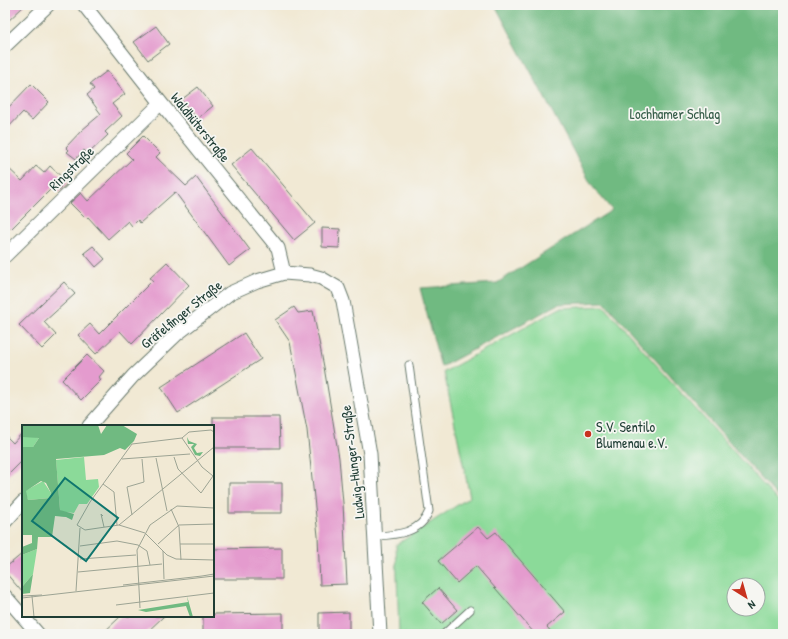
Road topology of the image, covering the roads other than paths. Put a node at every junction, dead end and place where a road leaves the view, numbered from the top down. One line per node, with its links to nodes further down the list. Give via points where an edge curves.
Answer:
1 (48, 5): 3 (street)
2 (84, 5): 4 (street, Waldhüterstraße)
3 (5, 46)
4 (160, 103): 5 (street, Ringstraße); 6 (street, Waldhüterstraße, via 278,248)
5 (5, 256)
6 (284, 273): 7 (street, Gräfelfinger Straße, via 321,278); 9 (street, Gräfelfinger Straße, via 230,293 189,325 133,376)
7 (338, 288): 12 (street, Ludwig-Hunger-Straße, via 343,301 366,426)
8 (409, 365): 12 (lane, via 429,511 426,520 416,528 400,535)
9 (91, 425)
10 (22, 503): 11 (street)
11 (5, 522)
12 (376, 536): 18 (street, Ludwig-Hunger-Straße)
13 (5, 596): 15 (street)
14 (470, 610): 19 (lane)
15 (22, 616)
16 (23, 617): 17 (street)
17 (38, 634)
18 (380, 634)
19 (444, 634)

